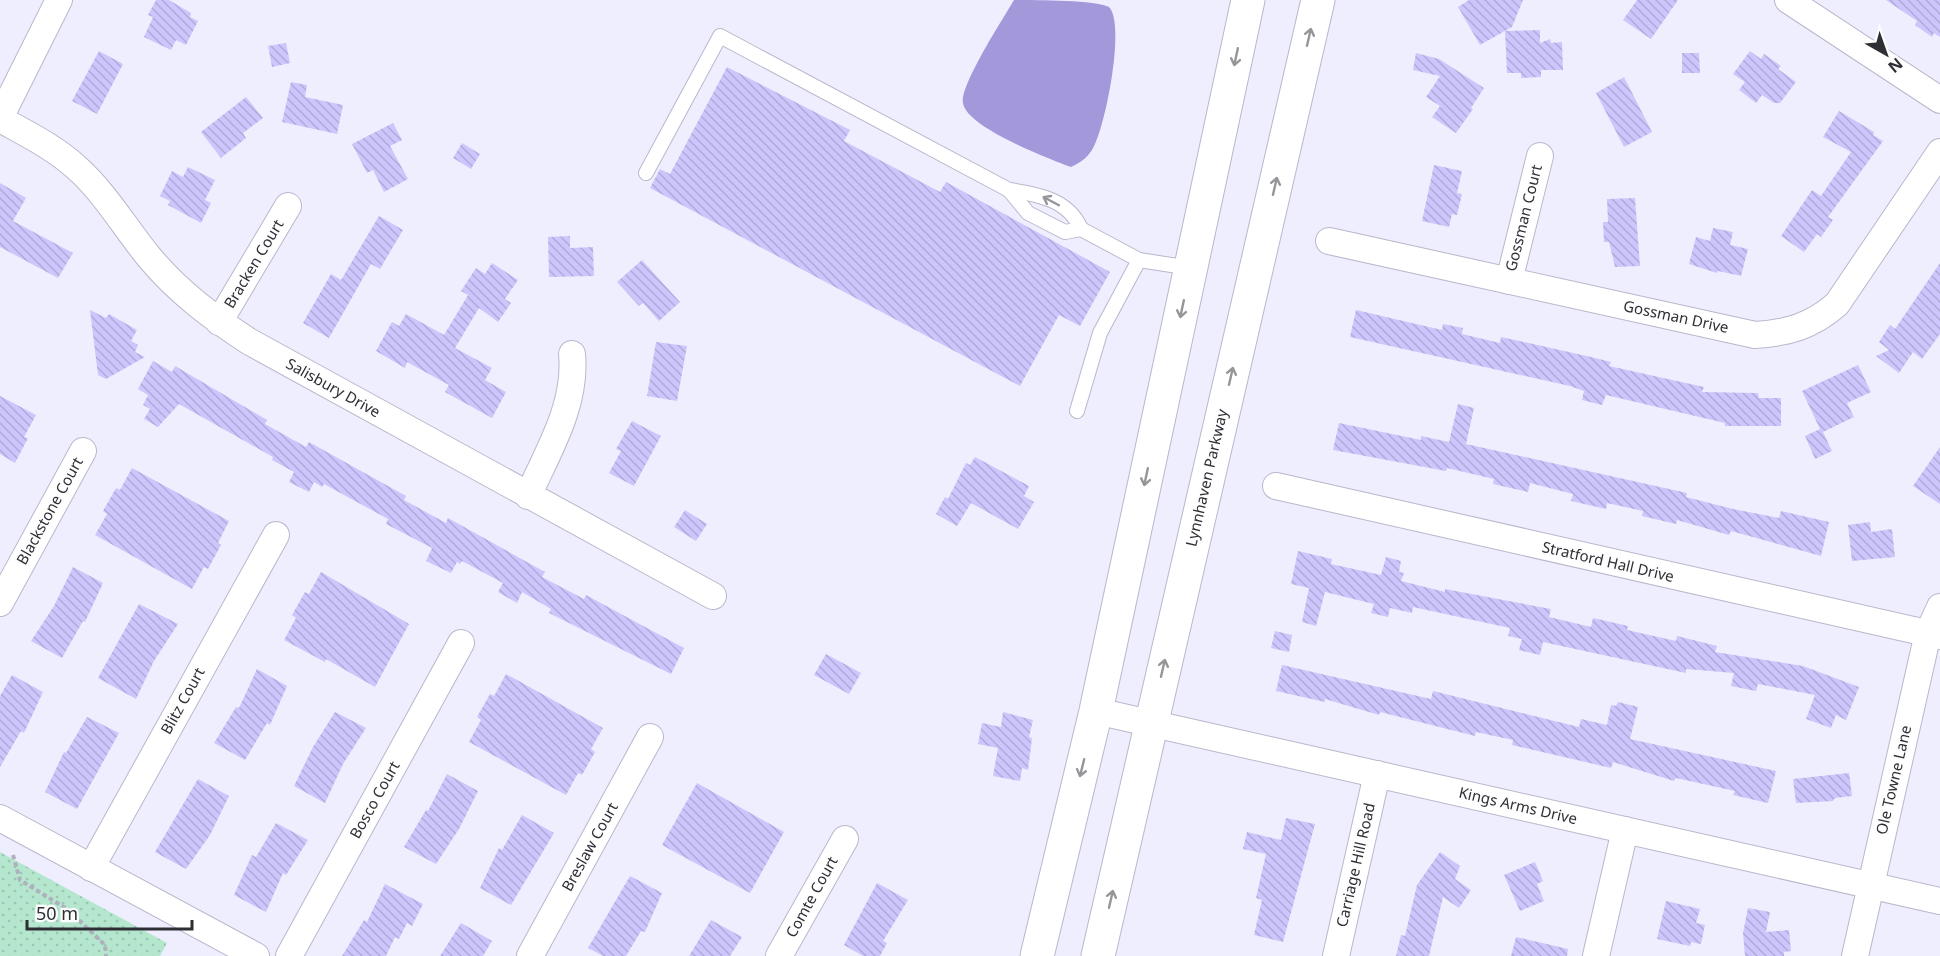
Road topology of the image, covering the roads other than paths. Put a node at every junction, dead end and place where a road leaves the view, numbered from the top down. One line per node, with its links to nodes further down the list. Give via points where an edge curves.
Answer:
1 (59, 0): 6 (street)
2 (1248, 0): 15 (main road, one-way to 15)
3 (1318, 0): 30 (main road, Lynnhaven Parkway, one-way to 3)
4 (1788, 0): 5 (street)
5 (1940, 100)
6 (0, 118): 17 (street, Salisbury Drive, via 47,144 77,168 172,283)
7 (1940, 152): 16 (street, Gossman Drive, via 1837,304 1800,329 1755,335)
8 (1540, 156): 16 (street, Gossman Court)
9 (646, 173): 10 (lane, via 720,36)
10 (1009, 190): 12 (lane, via 1028,213 1065,232); 12 (lane, one-way to 10, via 1075,213 1066,208 1039,194)
11 (288, 206): 17 (street, Bracken Court)
12 (1081, 229): 14 (lane)
13 (1329, 241): 16 (street, Gossman Drive)
14 (1139, 260): 15 (lane); 19 (lane, via 1100,333)
15 (1191, 268): 29 (main road, one-way to 29)
16 (1509, 281)
17 (219, 322): 22 (street, Salisbury Drive)
18 (572, 354): 22 (street, via 574,377 570,399)
19 (1077, 411)
20 (83, 451): 25 (street, Blackstone Court)
21 (1276, 486): 27 (street, Stratford Hall Drive)
22 (528, 496): 24 (street, Salisbury Drive)
23 (276, 535): 36 (street, Blitz Court)
24 (713, 596)
25 (0, 603)
26 (1940, 607): 27 (street, Ole Towne Lane)
27 (1934, 634): 37 (street, Ole Towne Lane)
28 (461, 643): 40 (street, Bosco Court)
29 (1096, 711): 30 (street, Kings Arms Drive); 43 (main road, one-way to 43)
30 (1150, 725): 32 (street, Kings Arms Drive); 44 (main road, Lynnhaven Parkway, one-way to 30)
31 (650, 737): 41 (street, Breslaw Court)
32 (1377, 774): 34 (street, Kings Arms Drive); 45 (street, Carriage Hill Road)
33 (8, 822): 36 (street)
34 (1625, 830): 37 (street, Kings Arms Drive); 46 (street)
35 (845, 839): 42 (street, Comte Court)
36 (91, 868): 39 (street)
37 (1871, 885): 38 (street, Kings Arms Drive); 47 (street, Ole Towne Lane)
38 (1940, 901)
39 (256, 956)
40 (290, 956)
41 (530, 956)
42 (779, 956)
43 (1037, 956)
44 (1098, 956)
45 (1336, 956)
46 (1596, 956)
47 (1855, 956)

